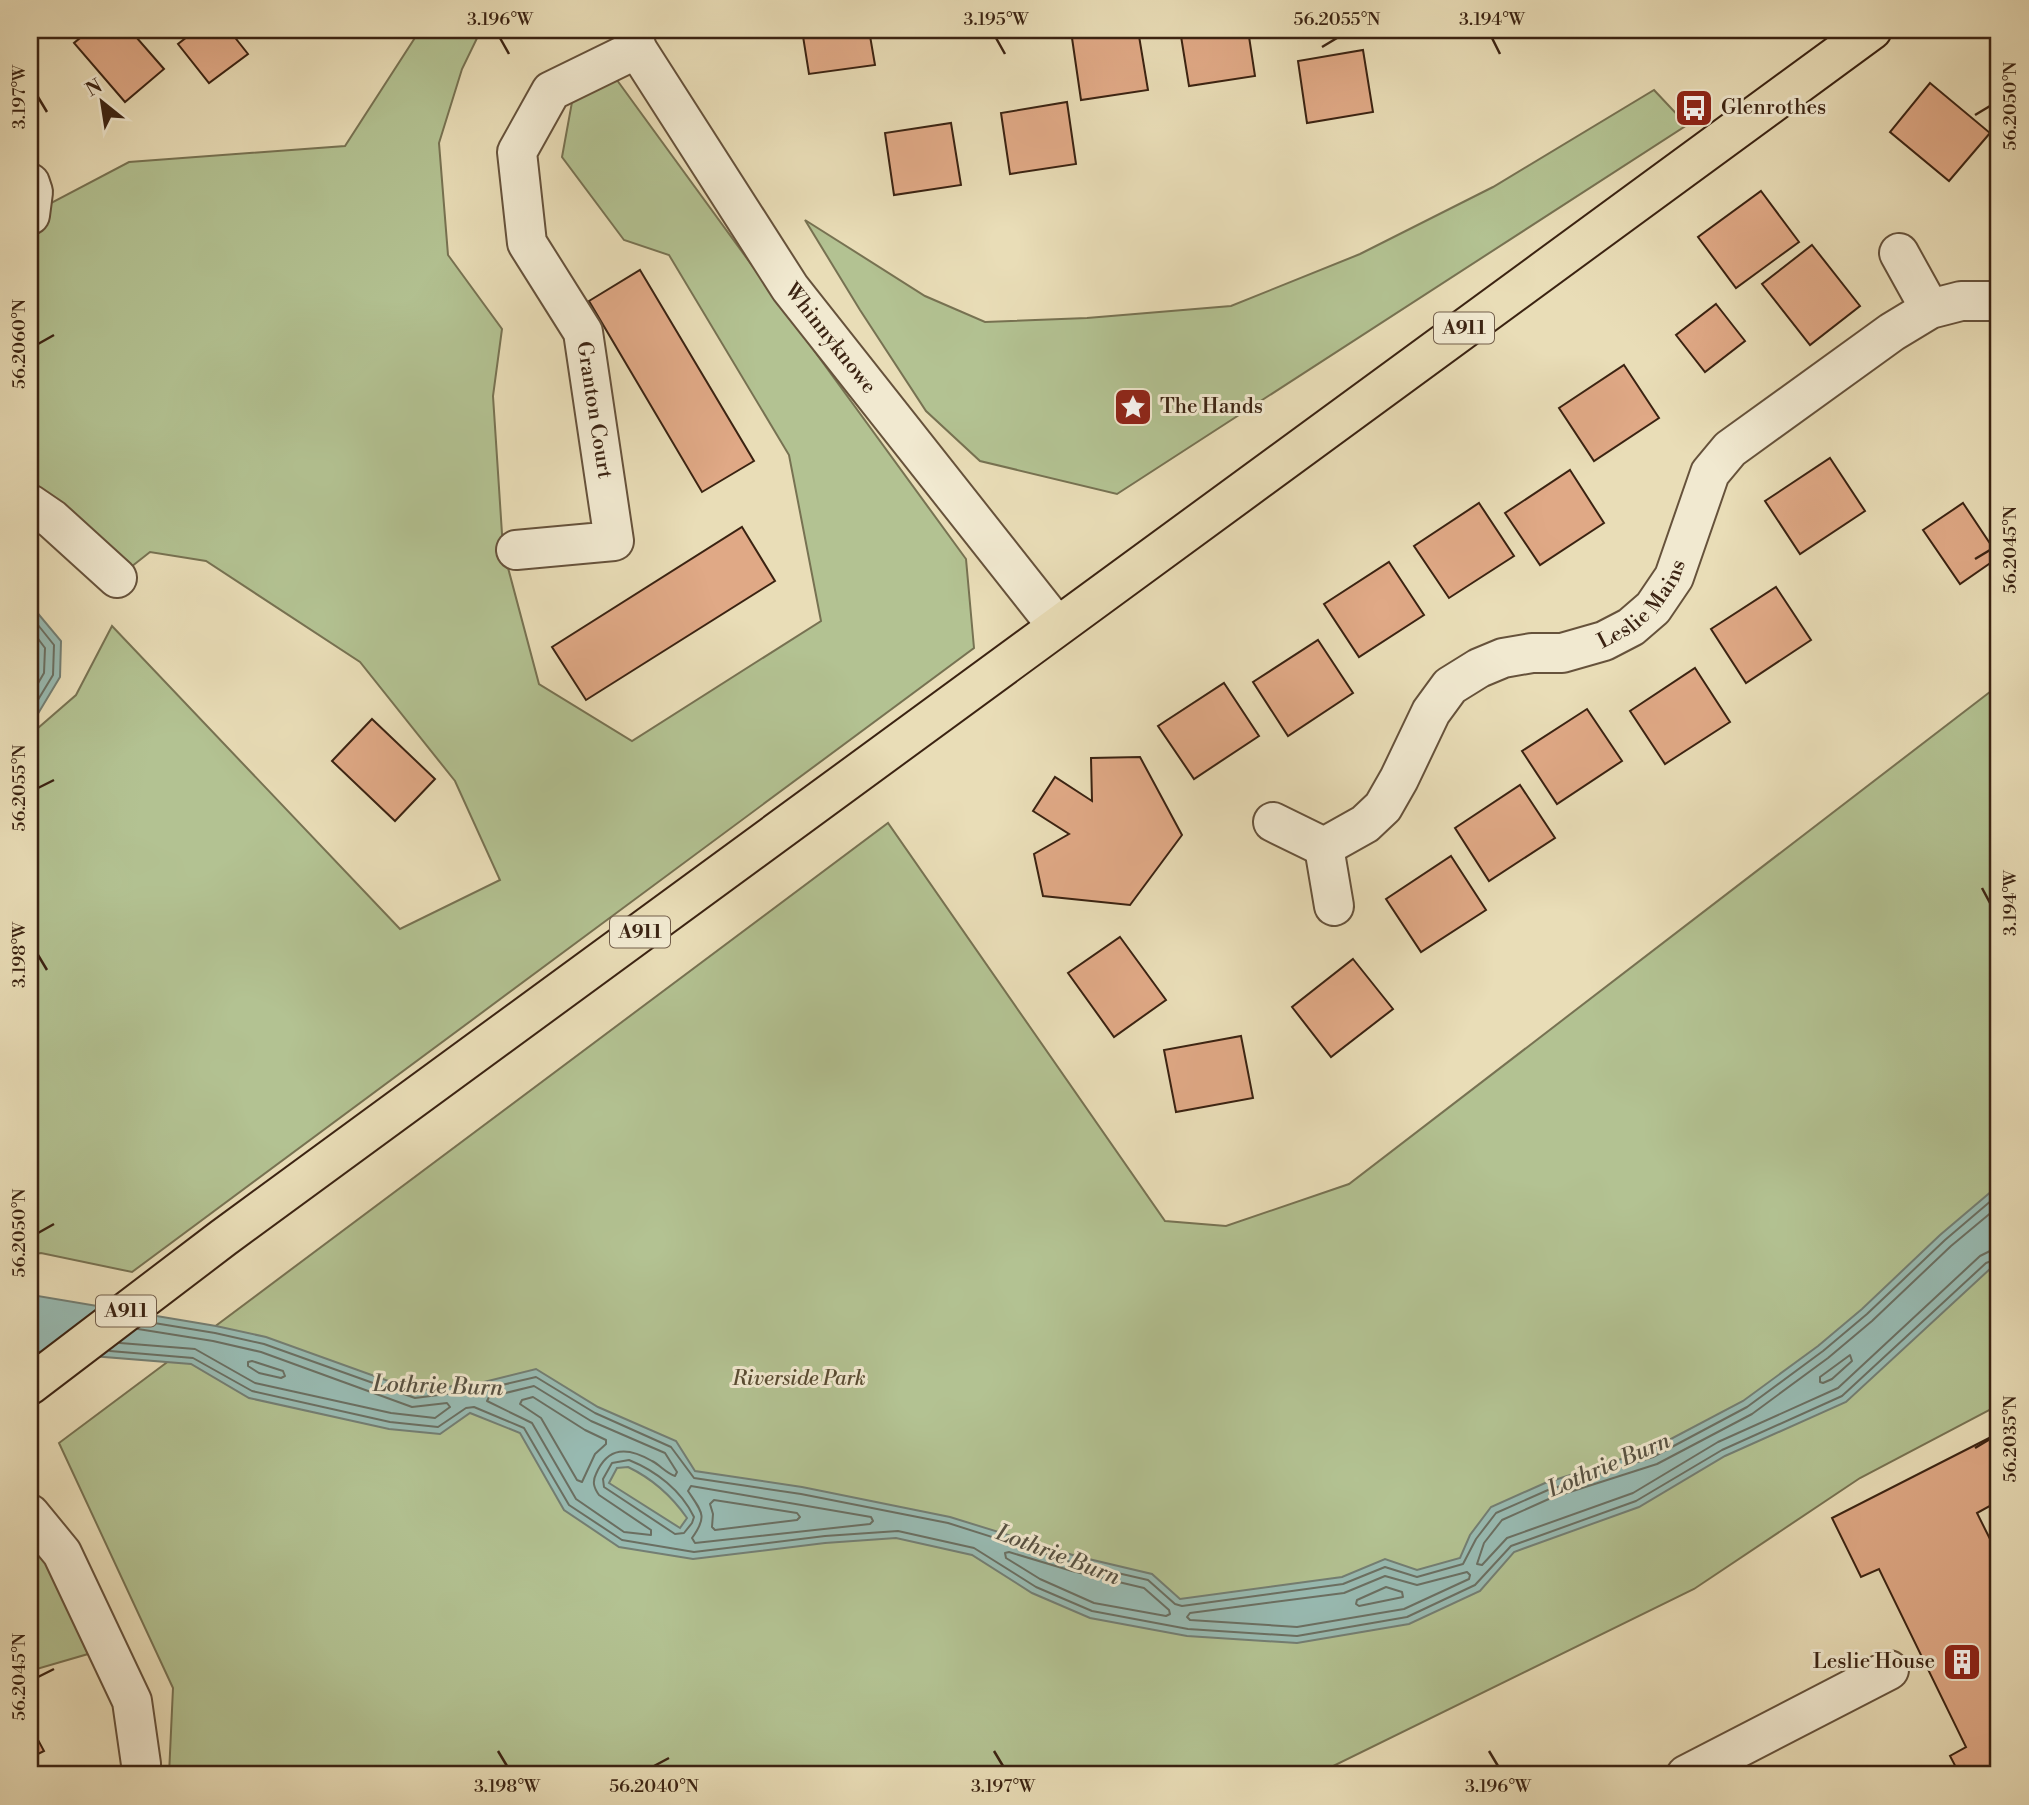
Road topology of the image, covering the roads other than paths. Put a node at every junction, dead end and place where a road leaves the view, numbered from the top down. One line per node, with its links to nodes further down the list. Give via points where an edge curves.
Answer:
1 (1871, 30): 11 (main road, A911)
2 (634, 39): 9 (street, Granton Court, via 551,91 517,152 527,243 583,332 614,541); 11 (street, Whinnyknowe, via 790,288)
3 (30, 183): 4 (street)
4 (30, 215)
5 (1899, 253): 7 (street)
6 (1999, 301): 7 (street, Leslie Mains, via 1961,300)
7 (1930, 309): 13 (street, Leslie Mains, via 1730,449 1710,473 1674,577 1653,608 1604,641 1562,653 1503,658 1450,686 1431,712 1383,807 1365,824)
8 (30, 504): 10 (street)
9 (516, 550)
10 (117, 578)
11 (1057, 626): 15 (main road, A911, via 223,1238)
12 (1273, 822): 13 (street)
13 (1324, 847): 14 (street)
14 (1334, 906)
15 (30, 1385)
16 (30, 1514): 18 (street, via 62,1553 132,1701)
17 (1889, 1670): 19 (street)
18 (140, 1775)
19 (1686, 1775)

